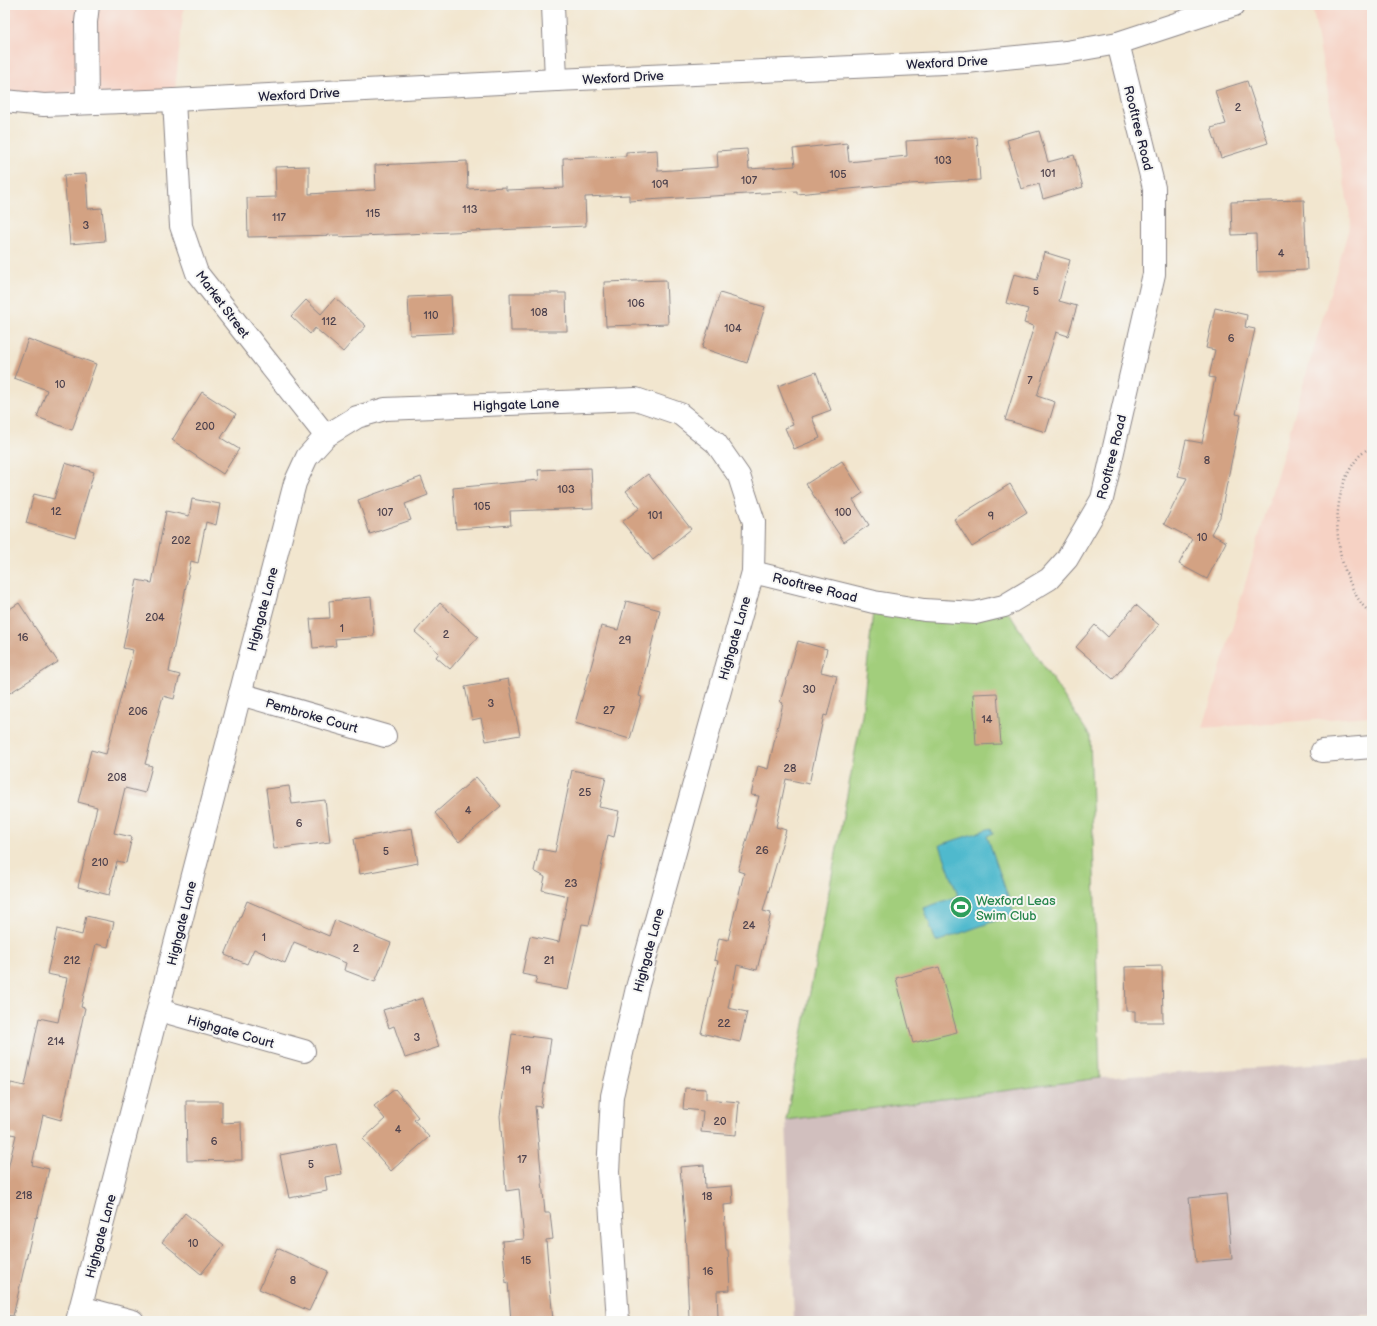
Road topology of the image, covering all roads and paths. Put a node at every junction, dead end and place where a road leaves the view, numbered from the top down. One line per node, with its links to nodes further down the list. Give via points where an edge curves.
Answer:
1 (88, 5): 8 (street)
2 (553, 5): 5 (street)
3 (1234, 5): 4 (street, Wexford Drive)
4 (1118, 43): 5 (street, Wexford Drive, via 1066,52 966,62); 11 (street, Rooftree Road, via 1154,188 1154,274 1102,499 1067,559 1049,578 1004,606 975,613 924,610 874,602)
5 (556, 80): 6 (street, Wexford Drive)
6 (174, 100): 8 (street, Wexford Drive); 9 (street, Market Street, via 180,226 197,273)
7 (5, 101): 8 (street, Wexford Drive, via 44,104)
8 (87, 103)
9 (326, 436): 11 (street, Highgate Lane, via 357,417 385,409 636,399 680,414 716,443 739,476 754,522); 13 (street, Highgate Lane, via 307,457 295,483)
10 (1372, 445): 12 (path, via 1357,459 1348,475 1339,507 1337,539 1348,579 1357,598)
11 (753, 572): 21 (street, Highgate Lane, via 637,988 612,1096 608,1172)
12 (1372, 614)
13 (240, 694): 14 (street, Pembroke Court); 17 (street, Highgate Lane)
14 (385, 736)
15 (1372, 747): 16 (street)
16 (1322, 751)
17 (159, 1010): 18 (street, Highgate Court); 19 (street, Highgate Lane)
18 (304, 1052)
19 (79, 1314): 20 (street)
20 (133, 1321)
21 (618, 1321)

